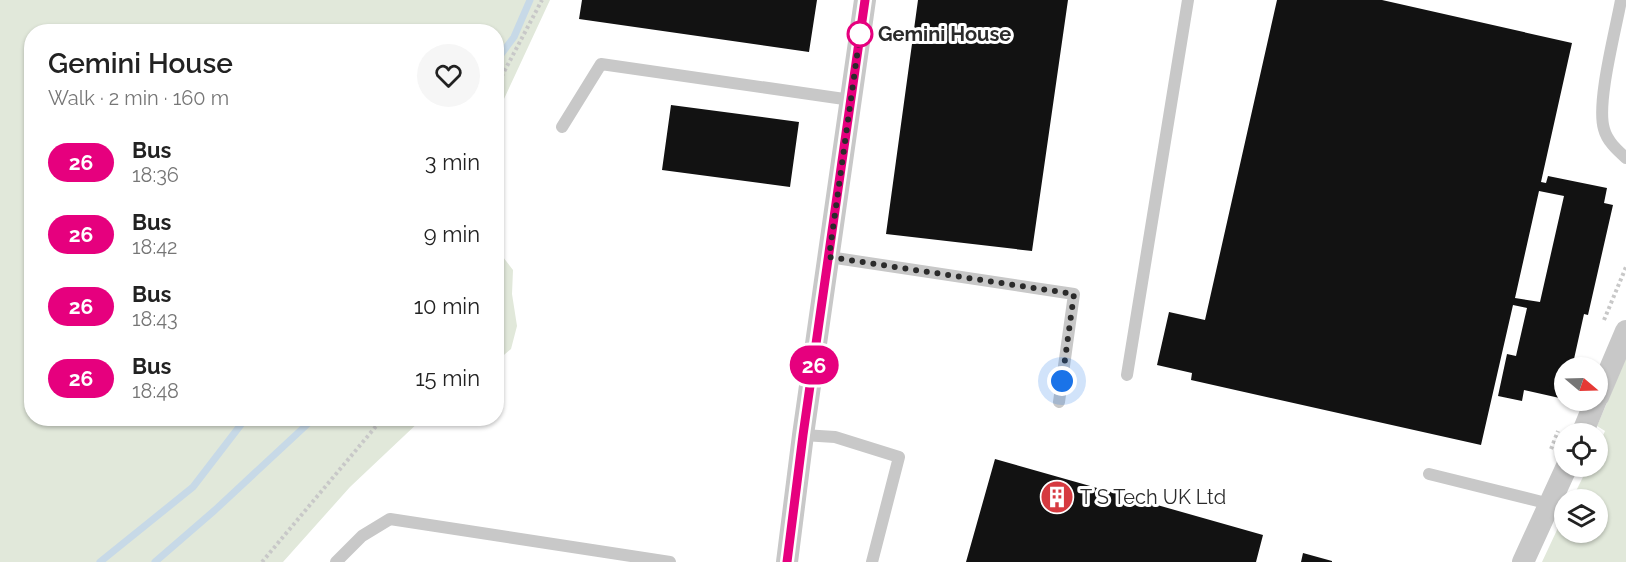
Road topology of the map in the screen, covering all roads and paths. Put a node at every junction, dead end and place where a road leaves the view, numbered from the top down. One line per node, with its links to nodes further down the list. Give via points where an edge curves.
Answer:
1 (542, 0): 5 (path)
2 (865, 0): 6 (street)
3 (1188, 0): 12 (lane)
4 (1621, 0): 8 (lane, via 1602,111 1610,141)
5 (504, 72)
6 (851, 100): 7 (lane, via 601,64); 9 (street)
7 (562, 127)
8 (1626, 158)
9 (829, 257): 13 (lane, via 1074,294); 15 (street)
10 (1626, 331): 11 (street)
11 (1608, 373)
12 (1127, 375)
13 (1059, 402)
14 (375, 426): 19 (path)
15 (803, 435): 22 (street); 23 (lane, via 835,437 898,457)
16 (1429, 474): 18 (lane)
17 (1562, 477): 18 (street)
18 (1550, 504): 24 (street)
19 (262, 562)
20 (336, 562): 21 (lane, via 362,536 390,519)
21 (670, 562)
22 (787, 562)
23 (872, 562)
24 (1523, 562)

